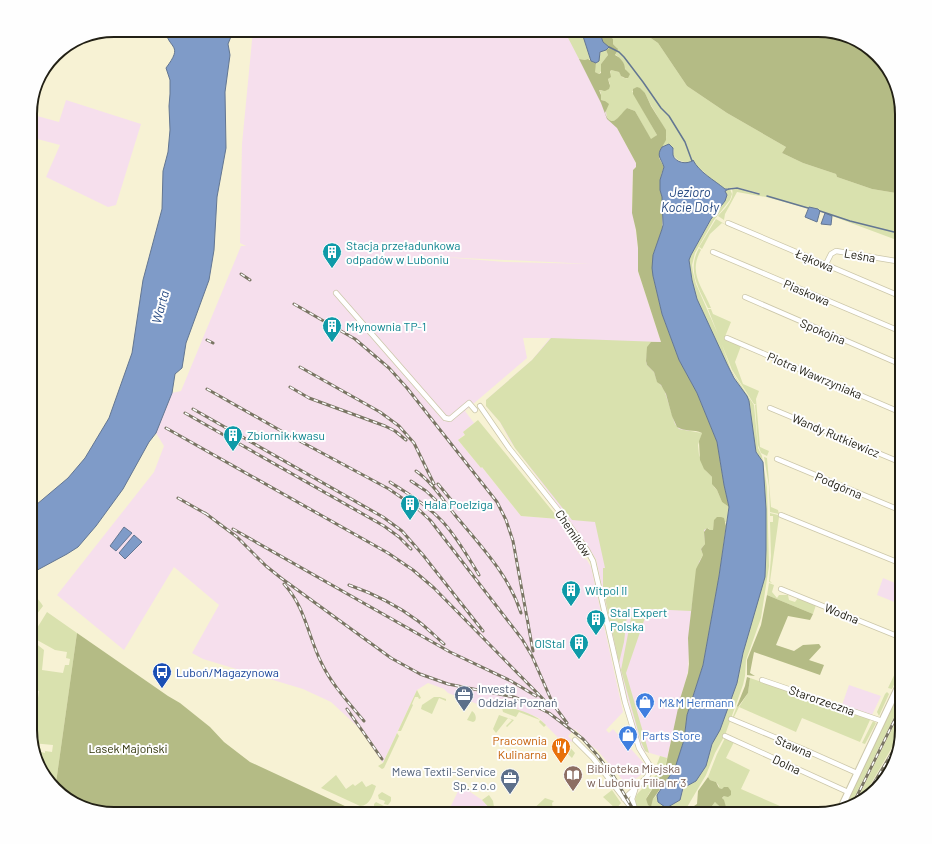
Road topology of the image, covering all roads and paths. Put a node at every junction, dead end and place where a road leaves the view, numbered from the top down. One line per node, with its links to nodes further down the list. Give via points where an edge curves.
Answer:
1 (728, 223): 4 (street, Łąkowa)
2 (712, 252): 8 (street, Piaskowa)
3 (895, 261): 4 (street, Leśna, via 839,251 831,254)
4 (826, 264): 6 (street, Łąkowa)
5 (336, 293): 13 (street, via 445,418 450,419 469,403)
6 (895, 294)
7 (744, 297): 10 (street, Spokojna)
8 (895, 329)
9 (727, 338): 14 (street, Piotra Wawrzyniaka)
10 (895, 362)
11 (480, 406): 29 (street, Chemików, via 509,448 559,510 593,561 625,702 639,748 652,767 651,773)
12 (770, 408): 16 (street, Wandy Rutkiewicz)
13 (475, 410)
14 (895, 410)
15 (777, 459): 17 (street, Podgórna)
16 (895, 460)
17 (895, 508)
18 (782, 515): 19 (street)
19 (895, 561)
20 (781, 589): 21 (street, Wodna)
21 (895, 635)
22 (762, 680): 25 (street, Starorzeczna)
23 (895, 694): 25 (main road)
24 (731, 719): 28 (street, Stawna)
25 (882, 721): 28 (main road)
26 (725, 736): 30 (street, Dolna)
27 (575, 740): 31 (street, via 593,758)
28 (857, 773): 30 (main road)
29 (635, 789): 31 (street, Chemików); 34 (street, via 632,802)
30 (848, 792): 32 (main road)
31 (624, 799): 33 (street)
32 (843, 803)
33 (630, 807)
34 (634, 807)

